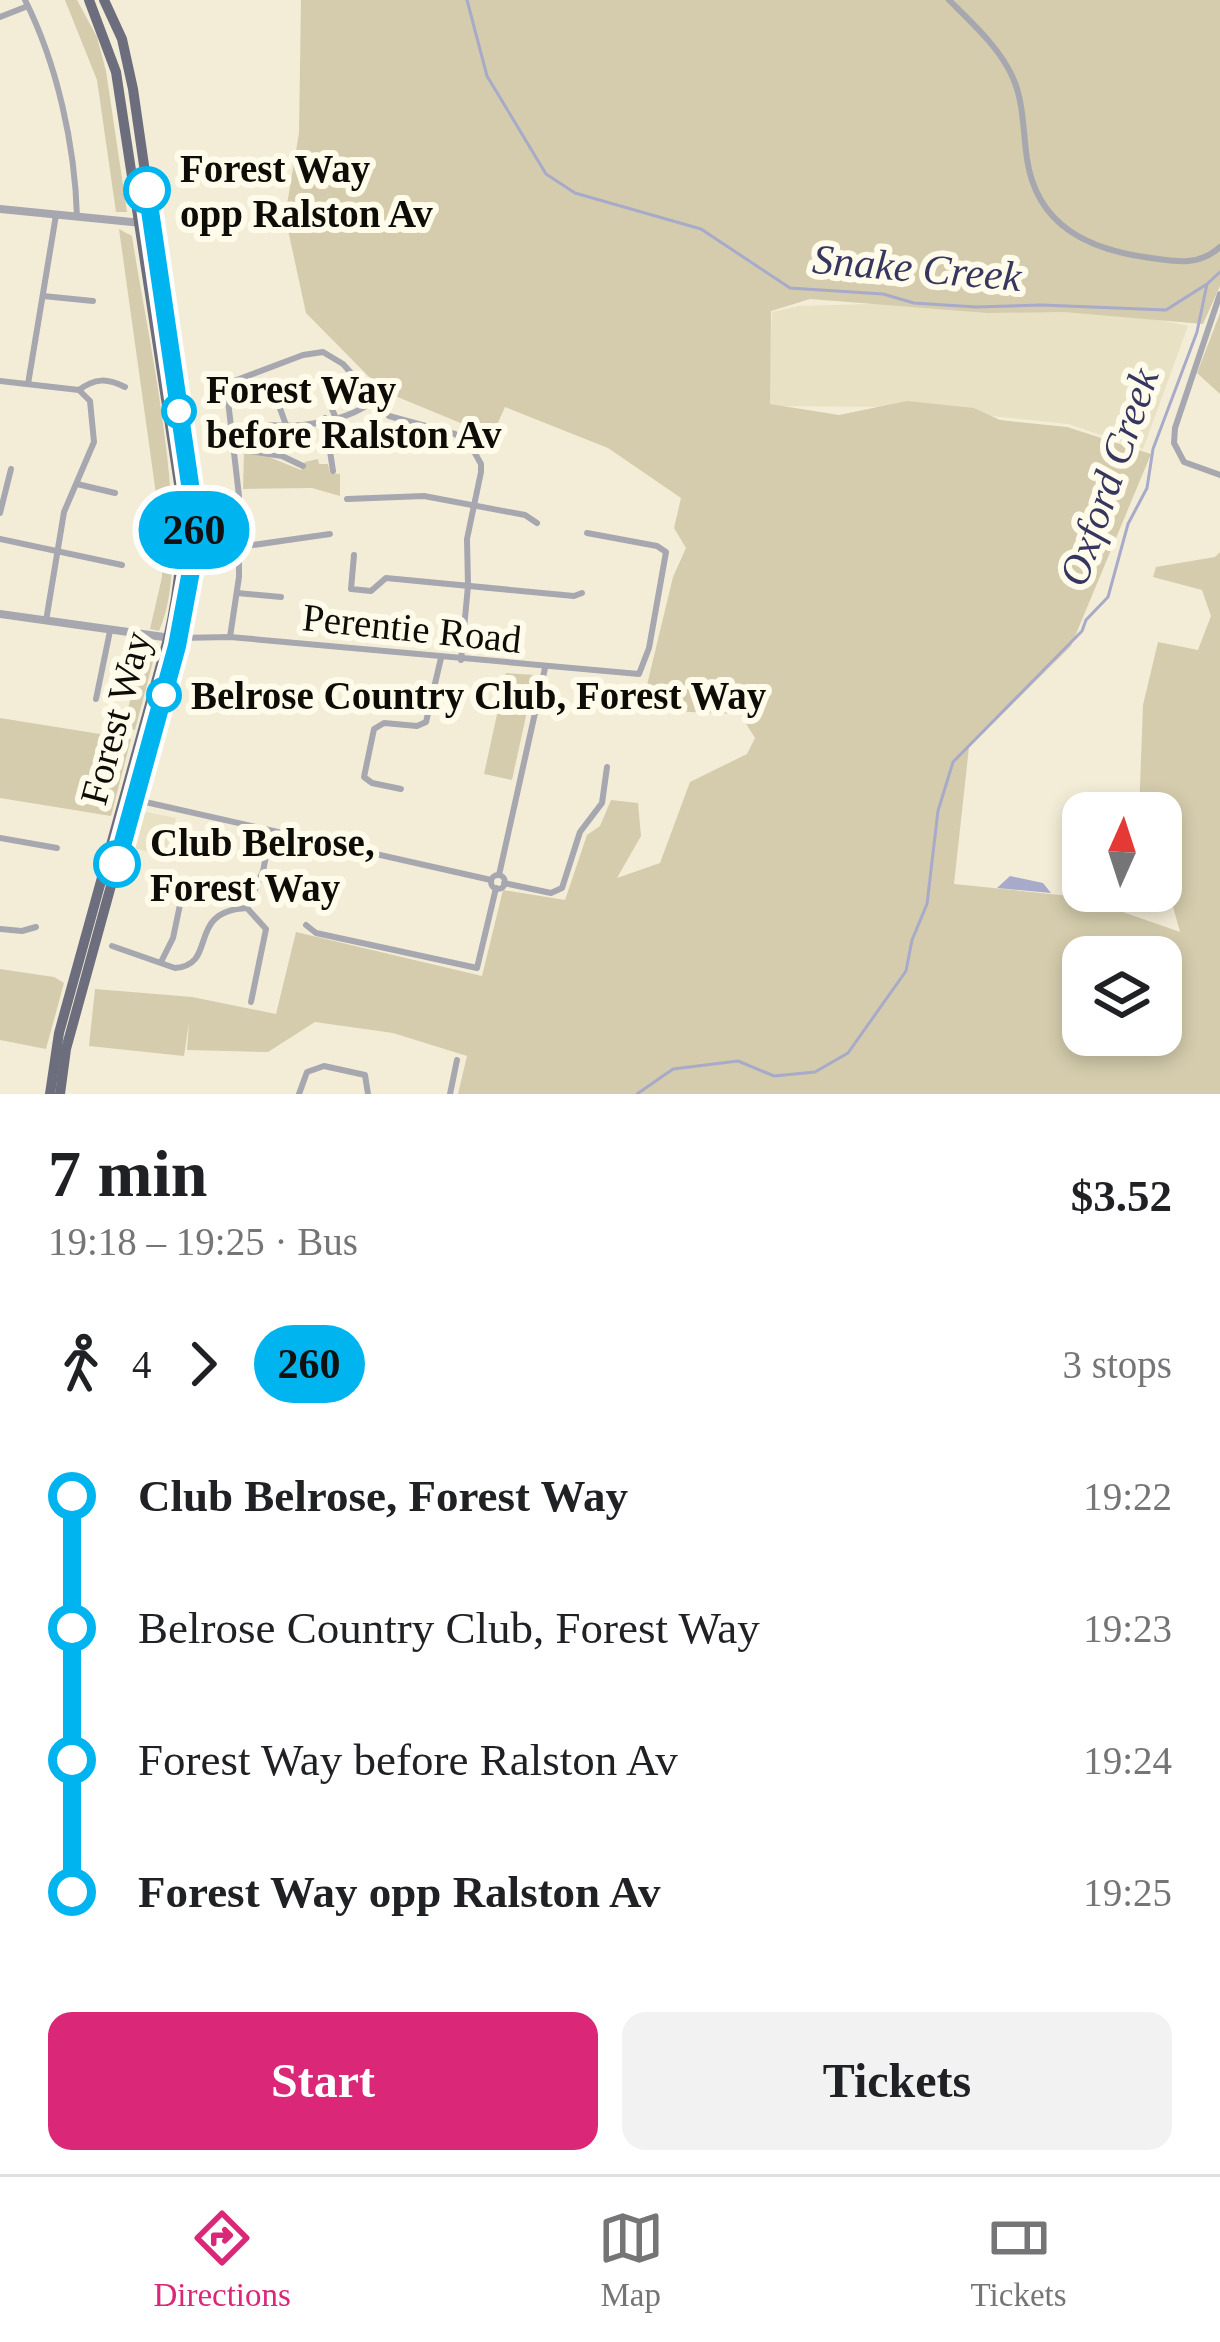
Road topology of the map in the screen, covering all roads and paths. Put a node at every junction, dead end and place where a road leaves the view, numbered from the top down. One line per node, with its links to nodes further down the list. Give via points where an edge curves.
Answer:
1 (88, 0): 9 (main road, Forest Way, via 116,72)
2 (104, 0): 9 (main road, Forest Way, via 129,67)
3 (949, 0): 10 (street, via 1013,77 1030,173 1063,228 1097,248 1177,262 1204,259)
4 (27, 3): 5 (street); 8 (street, via 68,136)
5 (0, 17)
6 (0, 209): 7 (street)
7 (56, 215): 8 (street); 12 (street)
8 (77, 217): 9 (street)
9 (145, 223): 51 (main road, Forest Way, via 194,517 192,572)
10 (1220, 247)
11 (1220, 294): 28 (street, via 1174,443 1184,462)
12 (43, 296): 13 (street); 15 (street)
13 (93, 301)
14 (0, 381): 15 (street)
15 (28, 384): 17 (street)
16 (125, 386): 17 (street, via 90,381)
17 (79, 390): 29 (street, via 90,400 94,428)
18 (326, 393): 21 (street)
19 (277, 400): 23 (street)
20 (374, 400): 21 (street); 24 (street, via 330,355 303,355 229,386); 32 (street, via 389,416 455,434 472,448 481,464)
21 (330, 417): 23 (street); 27 (street)
22 (270, 424): 23 (street)
23 (286, 426)
24 (236, 449): 25 (street); 40 (street)
25 (303, 466)
26 (11, 469): 33 (street)
27 (333, 471)
28 (1220, 475)
29 (77, 484): 30 (street); 41 (street)
30 (115, 493)
31 (347, 499): 32 (street, via 424,496)
32 (473, 508): 34 (street); 44 (street)
33 (0, 513)
34 (537, 523)
35 (314, 525): 38 (street)
36 (587, 533): 55 (street, Perentie Road, via 666,552 646,662 639,674)
37 (330, 534): 38 (street)
38 (316, 536): 40 (street)
39 (0, 539): 41 (street)
40 (239, 547): 46 (street)
41 (58, 551): 43 (street); 49 (street)
42 (355, 555): 44 (street, via 351,589 371,591 386,578)
43 (122, 565)
44 (468, 586): 45 (street); 54 (street)
45 (582, 592)
46 (237, 593): 47 (street); 52 (street)
47 (281, 597)
48 (0, 614): 49 (street)
49 (46, 621): 50 (street)
50 (110, 631): 51 (street); 56 (street)
51 (173, 638): 52 (street, Perentie Road); 59 (main road, Forest Way)
52 (230, 638): 53 (street, Perentie Road)
53 (441, 658): 54 (street, Perentie Road); 58 (street, via 427,722 384,723 372,735 364,777)
54 (461, 660): 55 (street, Perentie Road)
55 (545, 668): 63 (street)
56 (96, 699)
57 (607, 766): 63 (street, via 602,803 580,832 562,889)
58 (401, 789)
59 (129, 799): 60 (street); 73 (main road, Forest Way, via 59,1033); 74 (main road, Forest Way)
60 (271, 831): 63 (street); 65 (street)
61 (0, 838): 62 (street)
62 (57, 848)
63 (498, 881): 66 (street, via 477,968)
64 (181, 900): 70 (street)
65 (248, 908): 70 (street, via 212,919 190,964); 71 (street, via 266,929)
66 (306, 925)
67 (36, 927): 68 (street)
68 (0, 929)
69 (112, 946): 70 (street)
70 (161, 962)
71 (250, 1002)
72 (457, 1060): 77 (street)
73 (50, 1094)
74 (60, 1094)
75 (299, 1094): 76 (street, via 308,1072 324,1066 364,1075)
76 (368, 1094)
77 (450, 1094)

